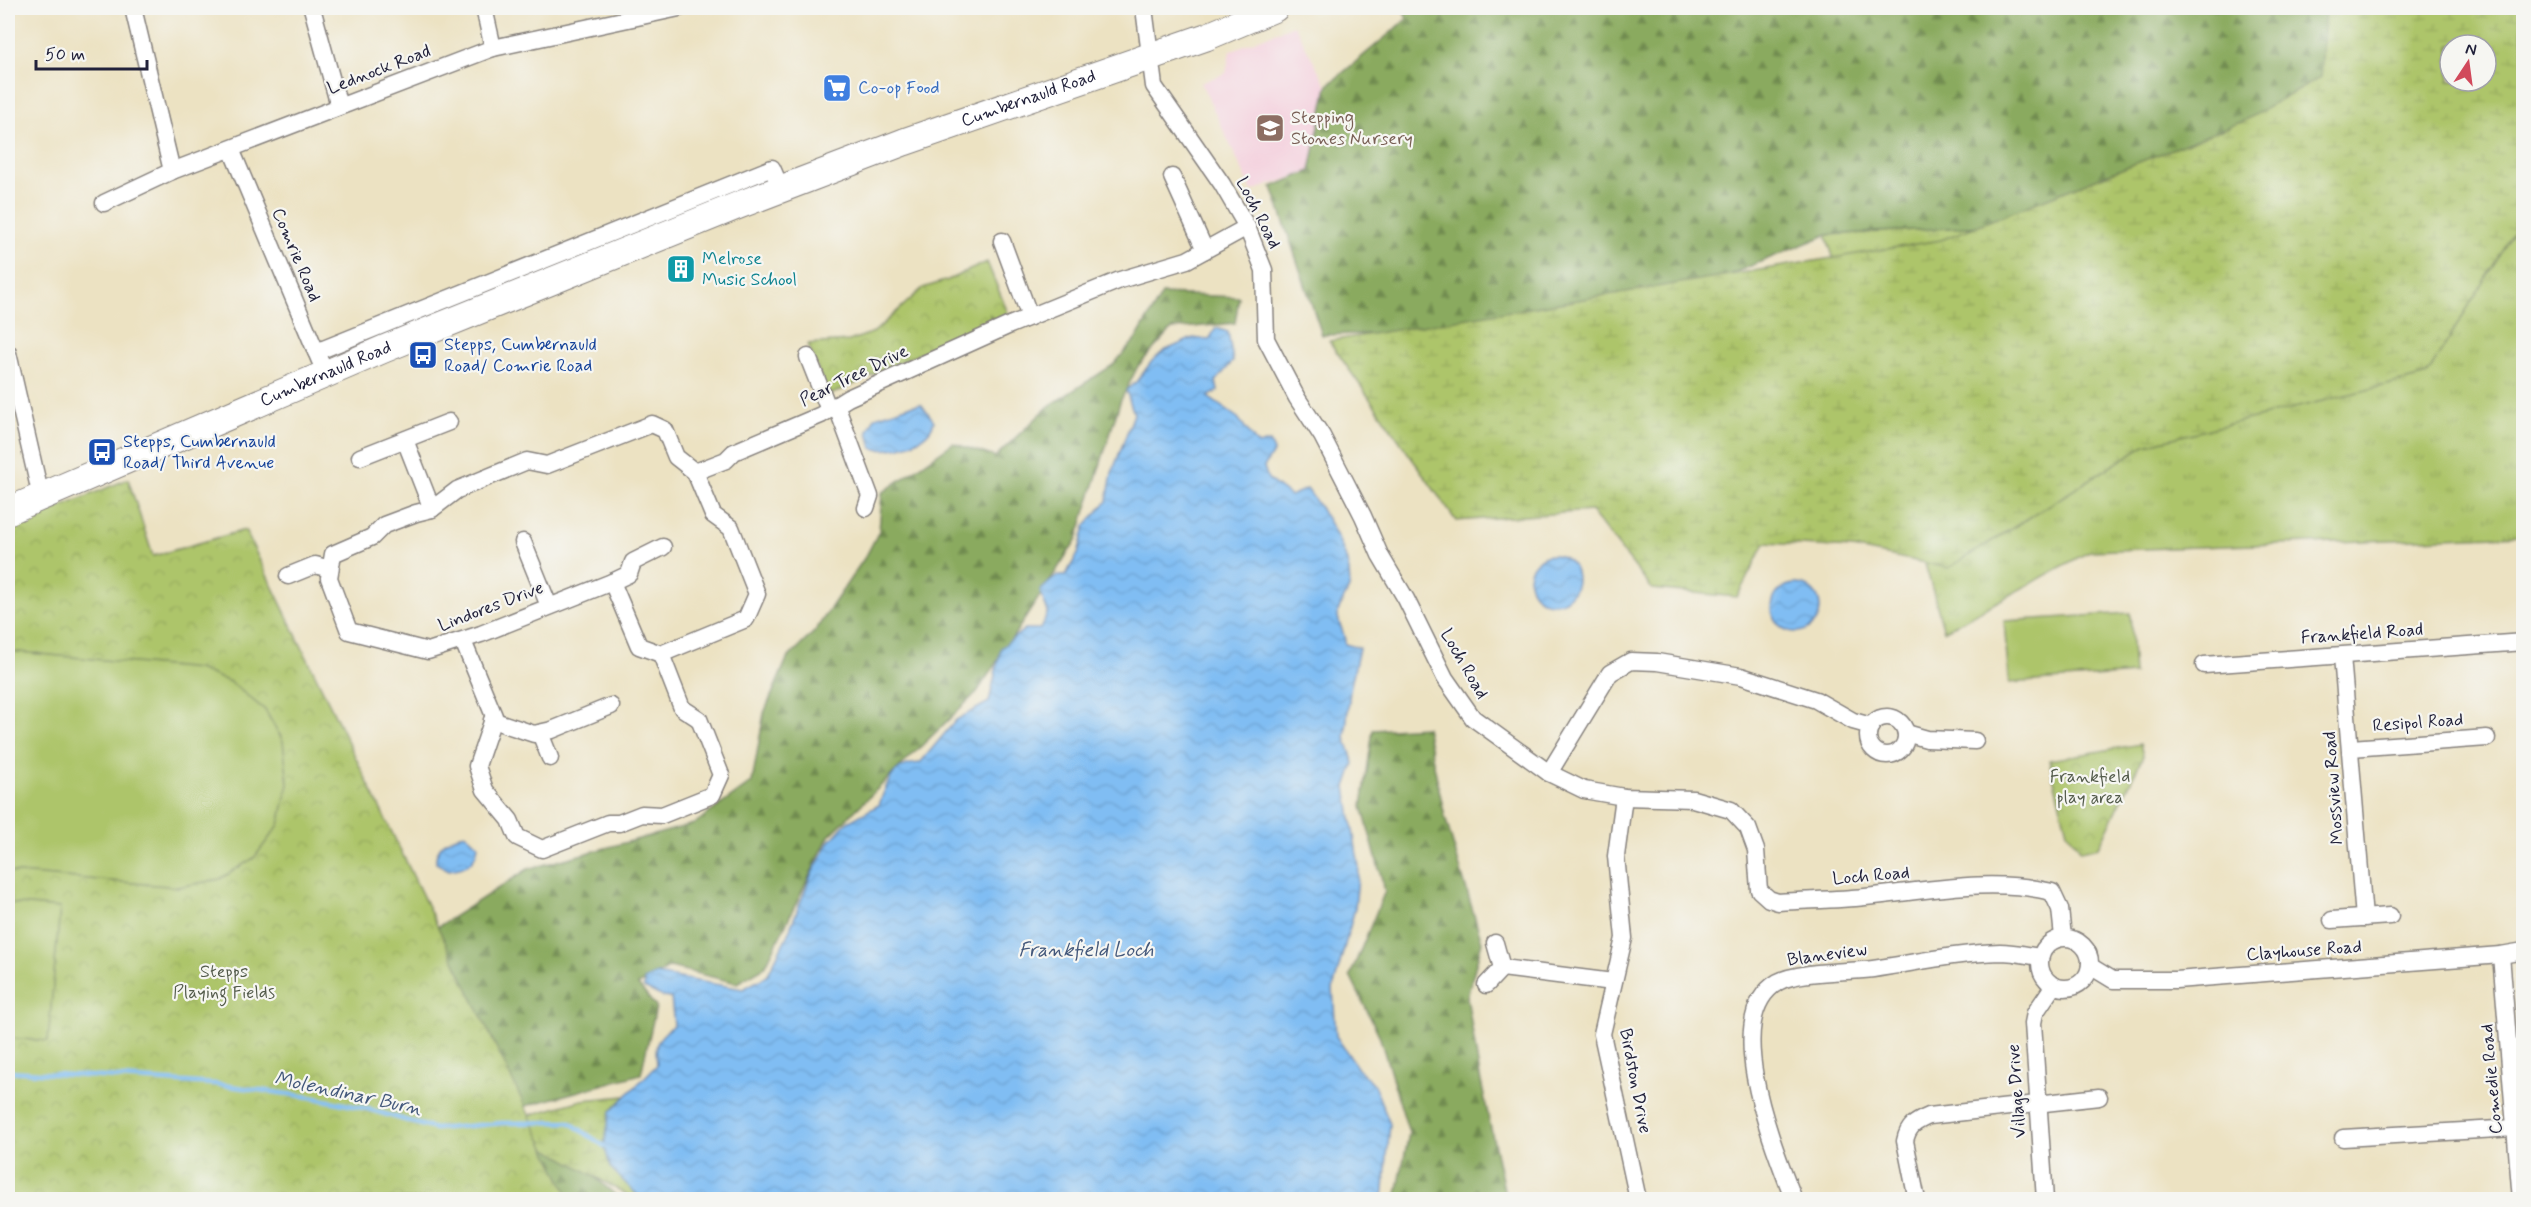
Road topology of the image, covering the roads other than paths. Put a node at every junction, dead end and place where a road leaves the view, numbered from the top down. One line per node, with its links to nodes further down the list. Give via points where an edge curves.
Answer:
1 (133, 8): 12 (street)
2 (312, 8): 10 (street)
3 (484, 8): 8 (street)
4 (679, 8): 7 (street, Lednock Road)
5 (1144, 8): 9 (street, Loch Road)
6 (1275, 8): 9 (main road, Cumbernauld Road)
7 (646, 10): 8 (street, Lednock Road)
8 (493, 48): 10 (street, Lednock Road)
9 (1150, 56): 15 (street, Loch Road, via 1154,87); 21 (main road, Cumbernauld Road, via 781,189 384,349)
10 (339, 106): 11 (street, Lednock Road)
11 (231, 149): 12 (street, Lednock Road); 21 (street, Comrie Road)
12 (172, 171): 14 (street, Lednock Road)
13 (1172, 177): 17 (street)
14 (104, 203)
15 (1247, 227): 17 (street, Pear Tree Drive); 51 (street, Loch Road, via 1264,270 1266,339 1322,436 1445,678 1473,718)
16 (1002, 241): 18 (street)
17 (1204, 250): 18 (street, Pear Tree Drive, via 1187,260 1120,280)
18 (1030, 317): 22 (street, Pear Tree Drive)
19 (8, 353): 27 (street)
20 (808, 357): 22 (street)
21 (321, 363): 27 (main road, Cumbernauld Road)
22 (832, 408): 26 (street, Pear Tree Drive); 28 (street, via 870,496)
23 (449, 422): 24 (street)
24 (405, 440): 25 (street); 29 (street)
25 (360, 457)
26 (695, 472): 29 (street, via 676,457 664,429 652,424 547,465 527,461 457,490); 39 (street, via 712,515 731,528 757,594 746,619)
27 (41, 497): 30 (main road, Cumbernauld Road)
28 (866, 508)
29 (432, 509): 33 (street, via 384,525 372,537 333,554)
30 (8, 511)
31 (523, 542): 36 (street)
32 (663, 547): 35 (street, via 633,562 629,573)
33 (330, 570): 34 (street, via 315,565); 37 (street, Lindores Drive, via 329,578 349,631 428,651)
34 (288, 576)
35 (612, 582): 36 (street, Lindores Drive); 39 (street, via 639,646)
36 (549, 606): 37 (street, Lindores Drive)
37 (463, 641): 43 (street, via 494,716)
38 (2523, 642): 40 (street, Frankfield Road)
39 (661, 654): 43 (street, via 682,708 699,719 721,775 712,795 672,811 608,823 542,849 517,837 510,820 484,790 477,766)
40 (2342, 656): 41 (street, Frankfield Road); 49 (street, Mossview Road)
41 (2204, 665)
42 (611, 706): 45 (street)
43 (492, 720): 45 (street)
44 (1871, 726): 46 (street, via 1881,718 1894,719); 46 (street, via 1869,743 1883,755 1900,750); 51 (street, via 1853,721 1816,700 1741,676 1657,662 1631,662 1610,673)
45 (540, 733): 50 (street)
46 (1906, 733): 48 (street, via 1927,739)
47 (2487, 738): 49 (street, Resipol Road)
48 (1975, 741)
49 (2351, 748): 54 (street, Mossview Road)
50 (550, 758)
51 (1549, 772): 52 (street, Loch Road, via 1584,790)
52 (1624, 797): 56 (street, Loch Road, via 1693,799 1731,810 1748,828 1756,849 1759,890 1778,902 1963,886 2033,887 2052,892 2060,909); 63 (street, Birdston Drive, via 1616,856 1624,938)
53 (2390, 916): 54 (street)
54 (2364, 918): 55 (street)
55 (2332, 920)
56 (2063, 937): 60 (street, via 2053,940); 61 (street, via 2083,944)
57 (1495, 943): 62 (street)
58 (2523, 951): 59 (street, Clayhouse Road)
59 (2501, 955): 61 (street, Clayhouse Road, via 2176,980 2113,980); 68 (street, Comedie Road)
60 (2040, 957): 64 (street, via 2042,973); 71 (street, Blaneview, via 2000,952 1779,981 1761,999 1751,1034 1753,1066 1765,1121)
61 (2090, 966): 64 (street, via 2085,979 2074,986)
62 (1502, 968): 63 (street); 65 (street)
63 (1613, 982): 70 (street, Birdston Drive, via 1602,1034)
64 (2054, 985): 67 (street, Village Drive, via 2035,1013 2033,1023)
65 (1486, 986)
66 (2099, 1097): 67 (street)
67 (2037, 1103): 72 (street, via 1929,1116 1913,1123 1905,1141); 73 (street, Village Drive)
68 (2515, 1128): 69 (street); 74 (street, Comedie Road)
69 (2343, 1138)
70 (1637, 1198)
71 (1794, 1200)
72 (1917, 1200)
73 (2045, 1200)
74 (2521, 1200)

